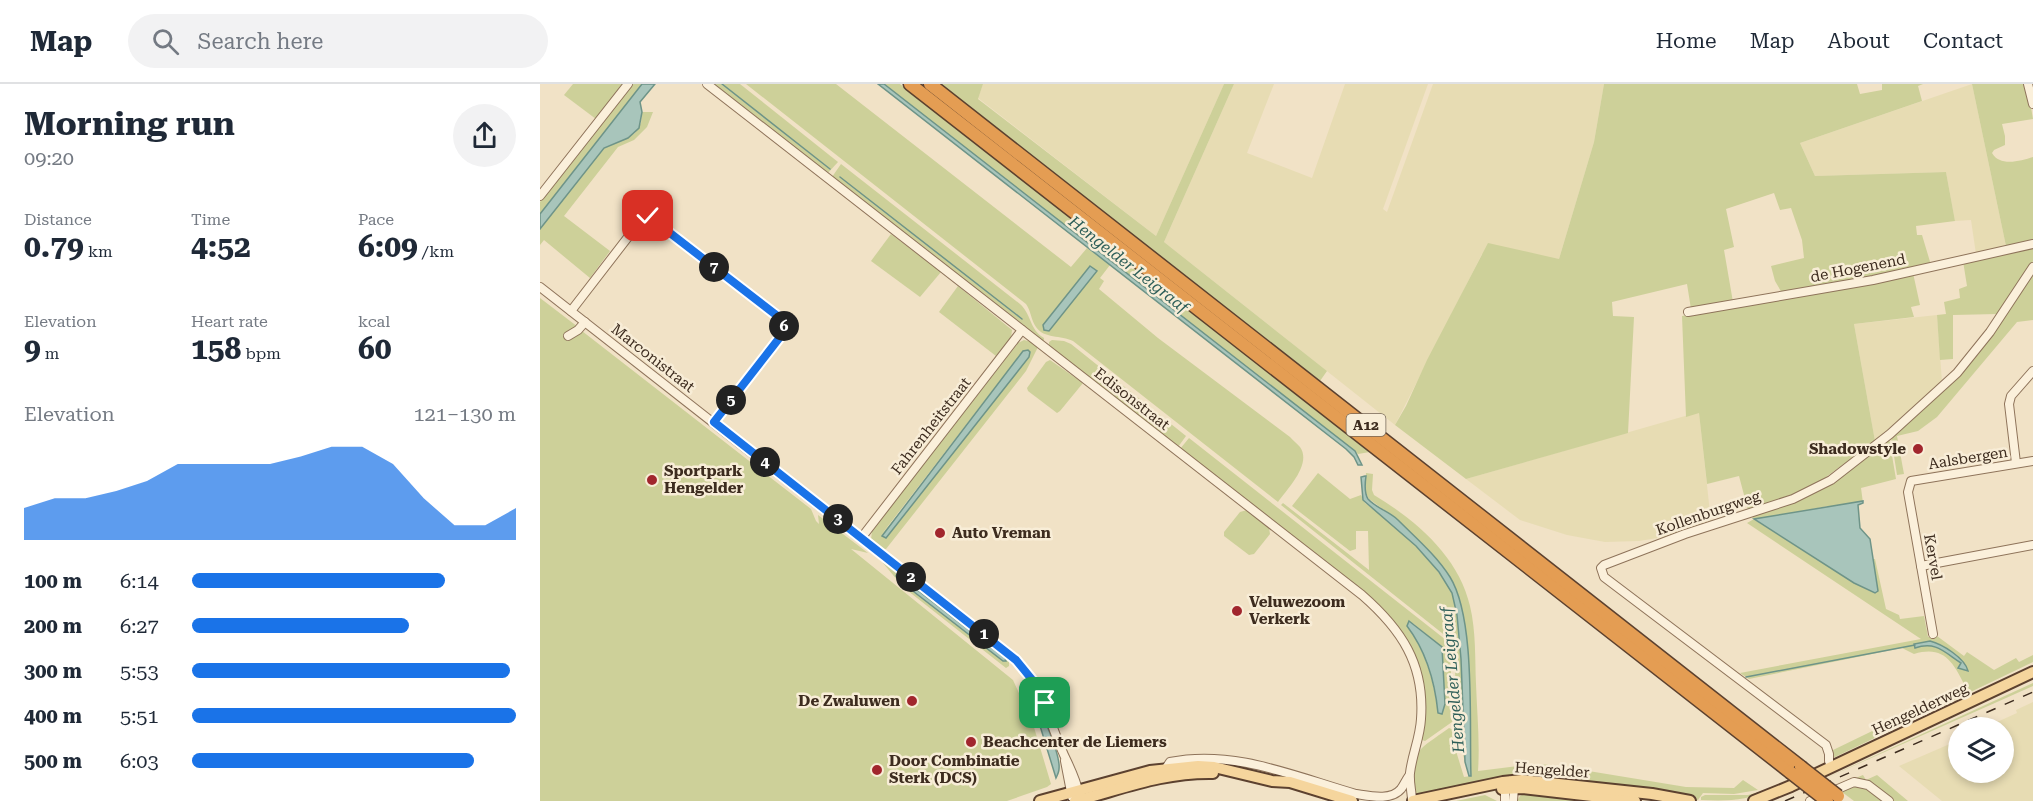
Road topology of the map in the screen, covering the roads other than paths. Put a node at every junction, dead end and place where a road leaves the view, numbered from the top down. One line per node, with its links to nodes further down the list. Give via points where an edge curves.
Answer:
1 (628, 84): 7 (street)
2 (707, 84): 14 (street, Edisonstraat)
3 (910, 84): 28 (highway, A12)
4 (930, 84): 28 (highway, A12)
5 (2028, 84): 6 (street)
6 (2033, 104)
7 (540, 196)
8 (2033, 244): 12 (street, de Hogenend, via 1873,280)
9 (2033, 267): 26 (street, Kollenburgweg, via 1957,373 1890,434 1831,480 1801,496 1685,534 1601,568 1604,577 1820,740 1828,750)
10 (540, 287): 11 (street, Marconistraat)
11 (571, 311): 13 (street, Marconistraat); 17 (street, via 648,216 771,311 784,323 784,332)
12 (1688, 312)
13 (585, 322): 15 (street); 17 (street, Marconistraat)
14 (1022, 330): 21 (street, Fahrenheitstraat); 30 (street, Edisonstraat, via 1362,595 1392,624 1409,653 1421,696 1421,719)
15 (568, 336)
16 (2033, 371): 19 (street, via 2011,396 2009,404)
17 (714, 422): 21 (street, Marconistraat)
18 (2033, 461): 19 (street, Aalsbergen)
19 (2016, 464): 20 (street, Aalsbergen)
20 (1909, 484): 23 (street, Kervel)
21 (861, 537): 35 (street, Marconistraat, via 1016,660 1045,703)
22 (2033, 546): 23 (street)
23 (1921, 566): 24 (street, Kervel)
24 (1933, 634)
25 (2033, 672): 45 (main road, Hengelderweg)
26 (1829, 761)
27 (1166, 768): 29 (main road, Hengelder, via 1214,766); 33 (street, Hengelder, via 1170,762 1179,760 1232,760 1356,794 1387,796); 35 (main road, Hengelder, via 1132,775)
28 (1795, 769): 34 (highway, A12, bridge)
29 (1228, 771): 31 (main road, Hengelder); 35 (main road, Hengelder, via 1168,775)
30 (1409, 776): 33 (street); 36 (street, Edisonstraat)
31 (1272, 781): 38 (main road, Hengelder); 39 (main road, Hengelder, via 1290,782)
32 (1509, 786): 36 (main road, Hengelder); 40 (main road, Hengelder); 41 (street); 42 (street); 43 (main road, Hengelder); 44 (main road, Hengelder, via 1542,781)
33 (1396, 792): 36 (street, Hengelder, via 1407,793)
34 (1837, 796): 46 (street); 47 (street, via 1851,782 1863,783)
35 (1076, 798): 37 (main road, Hengelder)
36 (1412, 799)
37 (1040, 801)
38 (1331, 801)
39 (1352, 801)
40 (1447, 801)
41 (1505, 801)
42 (1513, 801)
43 (1635, 801)
44 (1690, 801)
45 (1754, 801)
46 (1810, 801)
47 (1889, 801)

